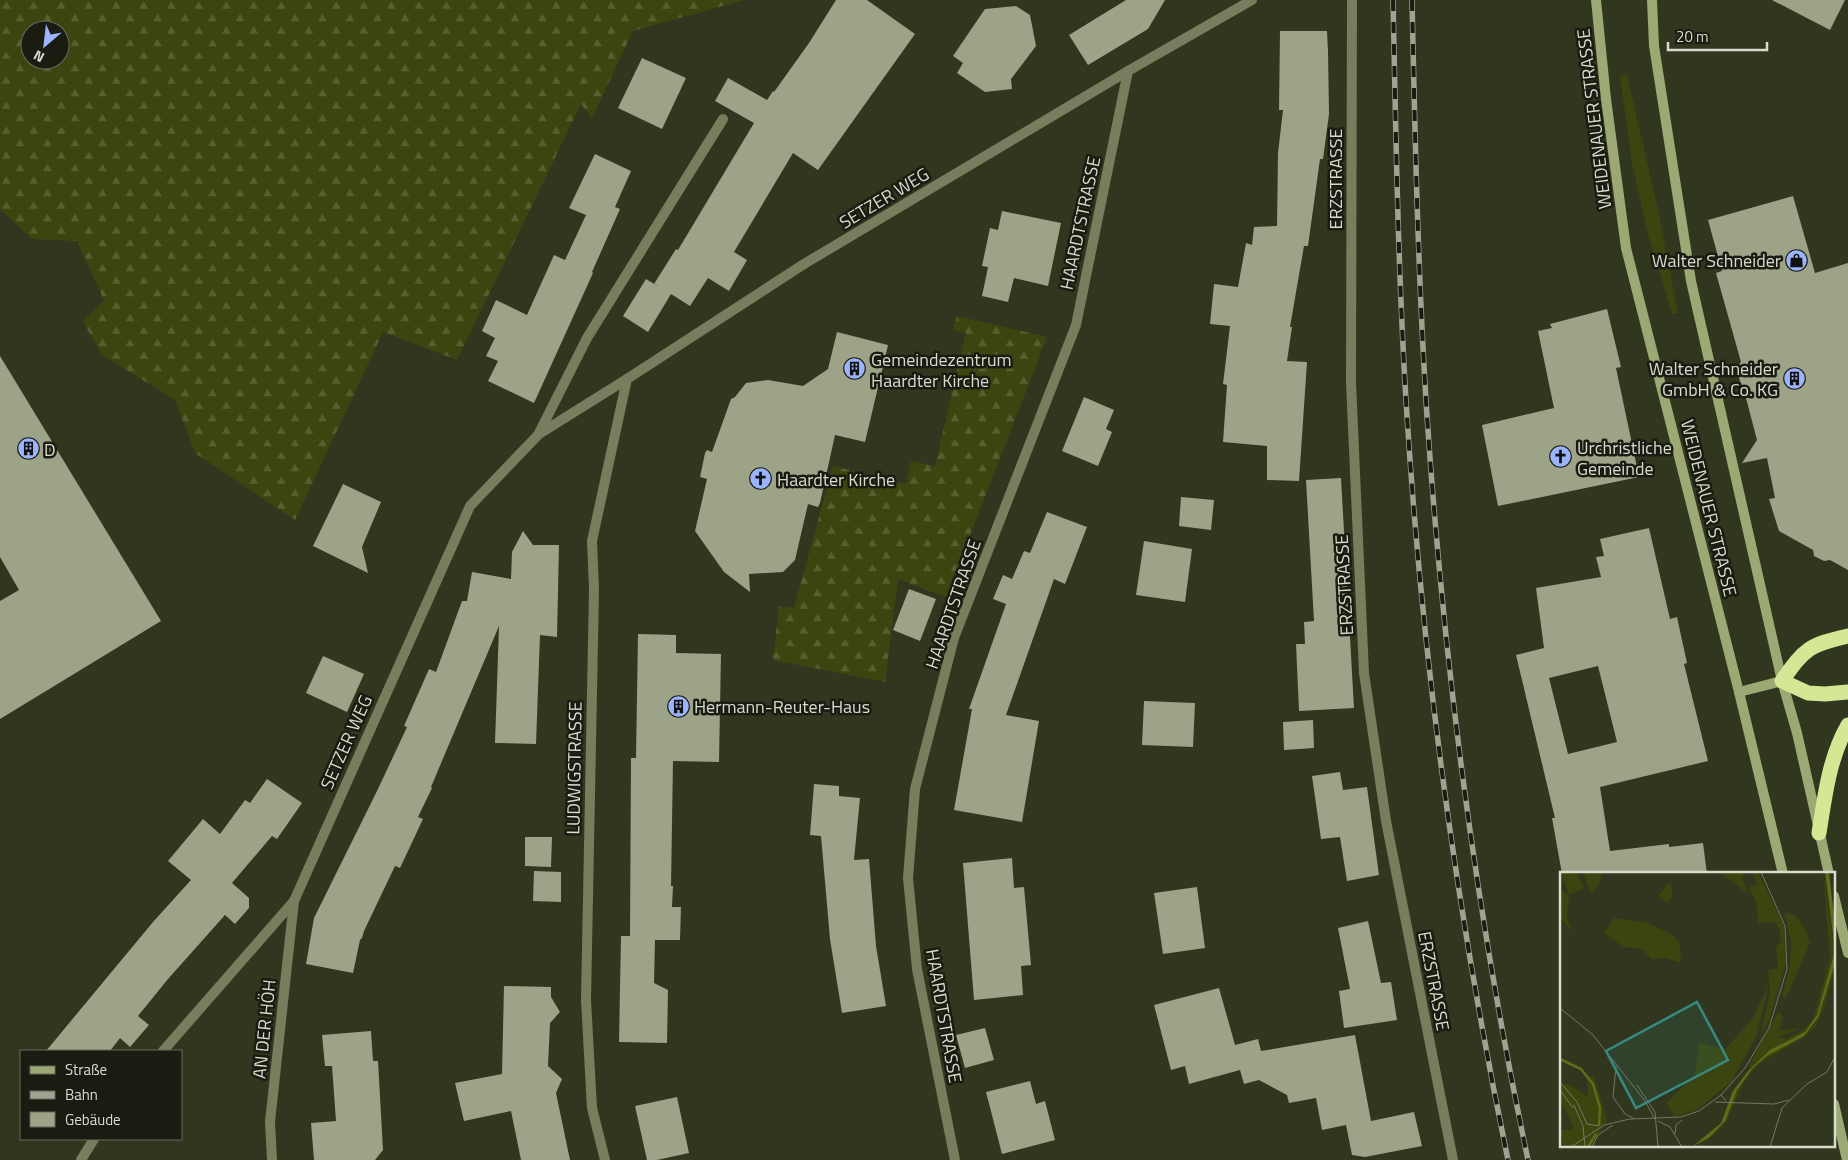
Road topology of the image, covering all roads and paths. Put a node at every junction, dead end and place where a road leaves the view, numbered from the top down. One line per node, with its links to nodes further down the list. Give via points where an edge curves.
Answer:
1 (1252, 0): 5 (street, SETZER WEG)
2 (1352, 0): 27 (street, ERZSTRASSE, via 1351,383 1364,673 1386,821)
3 (1596, 0): 11 (main road, WEIDENAUER STRASSE, via 1626,248)
4 (1652, 0): 10 (main road, WEIDENAUER STRASSE, via 1654,46 1691,281)
5 (1128, 71): 7 (street, SETZER WEG, via 804,264); 26 (street, HAARDTSTRASSE, via 1076,324 954,638 915,789 908,878 917,969)
6 (723, 118): 8 (street, SETZER WEG, via 587,338)
7 (627, 379): 8 (street, SETZER WEG); 25 (street, LUDWIGSTRASSE, via 592,541 594,588 586,1000 592,1108)
8 (538, 434): 17 (street, SETZER WEG, via 470,506)
9 (1842, 637): 10 (highway, via 1819,643 1800,656)
10 (1782, 681): 11 (main road); 12 (highway, via 1808,693); 14 (main road, WEIDENAUER STRASSE)
11 (1739, 692): 15 (main road, WEIDENAUER STRASSE)
12 (1848, 692)
13 (1848, 725): 14 (highway, via 1831,766)
14 (1819, 833): 16 (main road, WEIDENAUER STRASSE)
15 (1783, 872)
16 (1829, 872)
17 (294, 901): 20 (street, SETZER WEG); 24 (street, AN DER HÖH, via 270,1122)
18 (1836, 904): 19 (main road)
19 (1848, 953)
20 (165, 1050)
21 (1836, 1113): 28 (main road)
22 (93, 1140): 23 (street)
23 (81, 1160)
24 (272, 1160)
25 (605, 1160)
26 (955, 1160)
27 (1453, 1160)
28 (1847, 1160)

